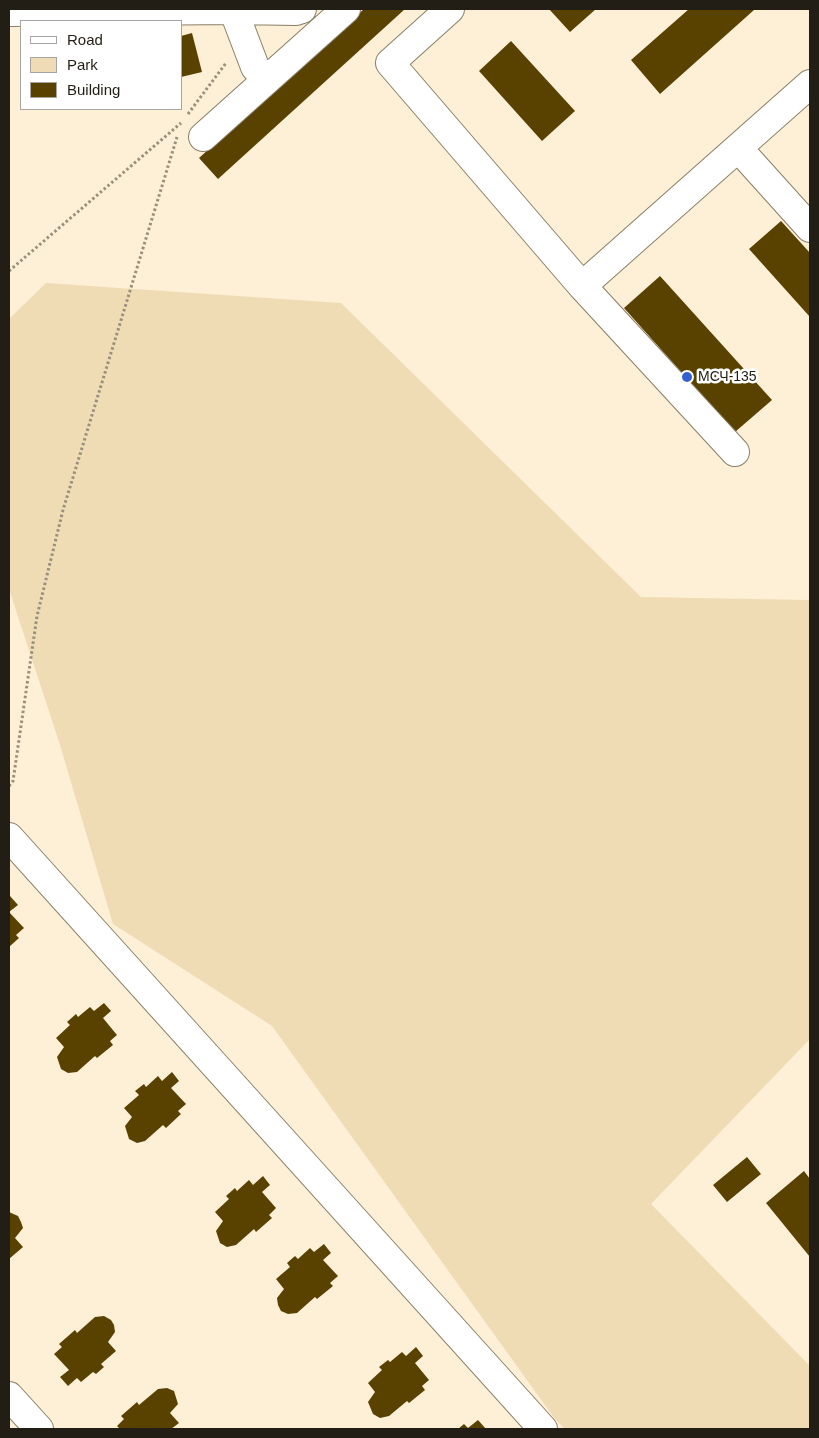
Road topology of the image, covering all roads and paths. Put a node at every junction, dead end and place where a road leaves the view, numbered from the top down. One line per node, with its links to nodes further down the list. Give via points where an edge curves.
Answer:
1 (234, 9): 2 (lane); 5 (lane); 6 (lane)
2 (302, 9)
3 (346, 9): 7 (lane)
4 (450, 9): 14 (lane, via 390,63)
5 (9, 12)
6 (245, 38): 7 (lane, via 255,67); 9 (path)
7 (266, 80): 10 (lane)
8 (810, 84): 11 (lane)
9 (188, 115)
10 (203, 137)
11 (738, 148): 12 (lane); 14 (lane)
12 (810, 228)
13 (9, 271): 16 (path, via 182,122 63,510 38,616 13,781)
14 (582, 286): 15 (lane)
15 (735, 452)
16 (9, 786)
17 (9, 838): 20 (lane)
18 (9, 1396): 19 (lane)
19 (39, 1429)
20 (542, 1429)

